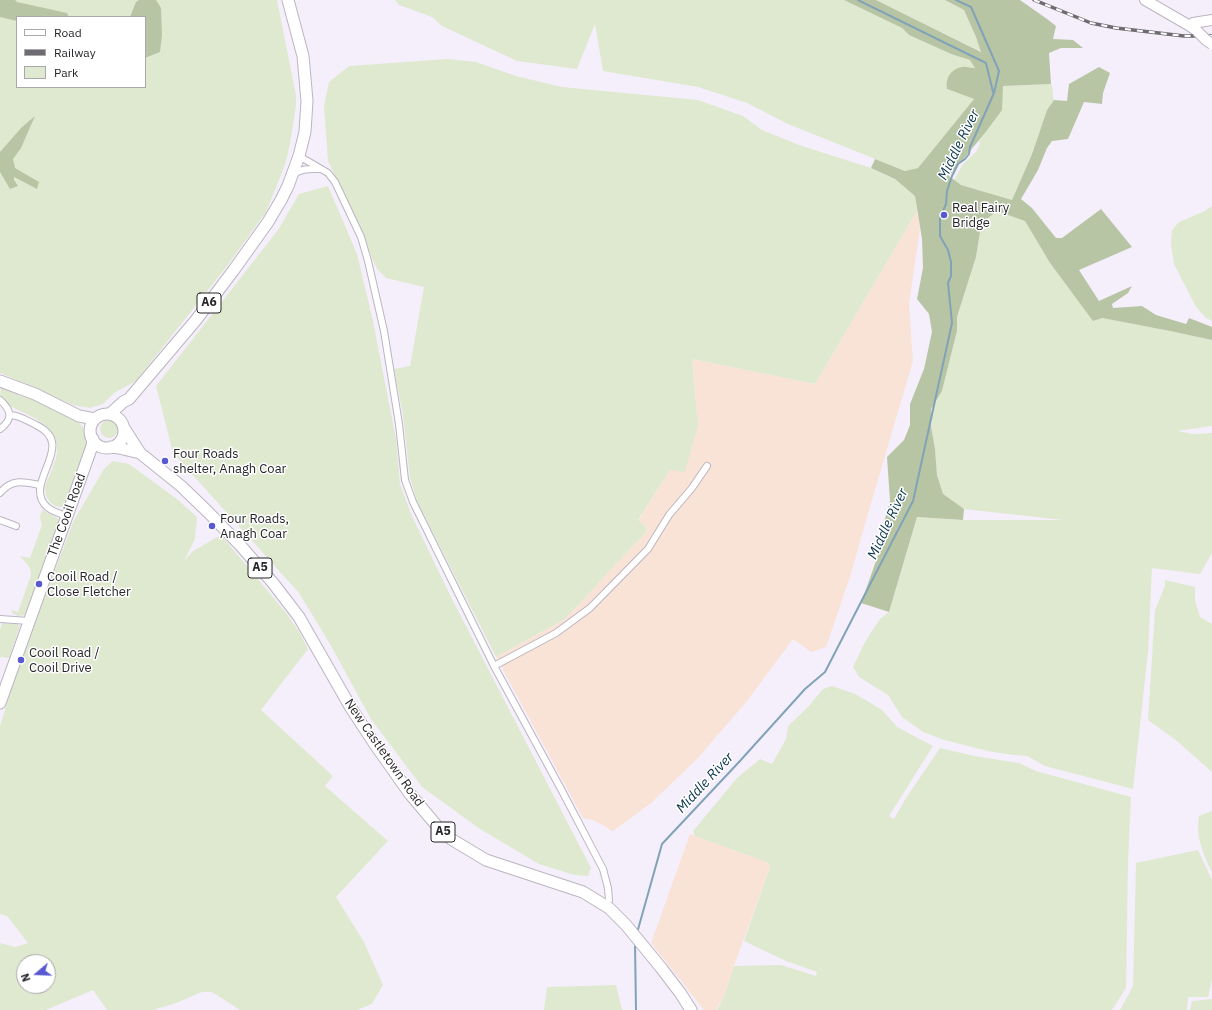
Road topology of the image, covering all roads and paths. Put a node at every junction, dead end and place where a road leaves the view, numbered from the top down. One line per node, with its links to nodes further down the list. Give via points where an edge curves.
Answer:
1 (288, 0): 6 (highway, A6, via 303,56 306,80 305,132)
2 (1145, 0): 4 (main road)
3 (1212, 20): 4 (main road, via 1193,23)
4 (1194, 28): 5 (main road, bridge)
5 (1212, 44)
6 (299, 156): 7 (street); 8 (highway, A6)
7 (322, 169): 8 (street, via 305,169); 30 (street, via 335,182 361,237 368,261 384,331 405,480 412,502)
8 (292, 175): 10 (highway, A6, via 282,200 242,259 196,320)
9 (0, 381): 14 (highway, via 35,394)
10 (129, 399): 12 (highway, A6); 16 (highway, A6)
11 (0, 400): 13 (street, via 7,406)
12 (110, 414): 15 (highway, via 102,414); 16 (highway, via 118,418)
13 (10, 415): 17 (street, via 8,422); 23 (street, via 40,427 50,436 52,454)
14 (79, 416): 15 (highway); 18 (highway)
15 (95, 418): 18 (highway)
16 (124, 426): 19 (highway, via 122,439 116,445); 20 (highway, A5)
17 (0, 429)
18 (91, 435): 19 (highway, via 98,445); 21 (highway, The Cooil Road, via 92,446)
19 (108, 447): 20 (highway, A5); 21 (highway, The Cooil Road, via 99,451)
20 (140, 453): 34 (highway, New Castletown Road / A5, via 181,486 240,545 273,584 299,617 374,743 410,794 437,826 451,839 486,860 583,892 609,908 662,969)
21 (86, 463): 25 (highway, The Cooil Road)
22 (707, 466): 30 (street, via 669,514 648,549 590,608 556,633)
23 (40, 485): 24 (street, via 21,481 8,486); 25 (street, via 40,497 46,506)
24 (0, 493)
25 (67, 516): 29 (highway, The Cooil Road)
26 (0, 520): 27 (street)
27 (16, 526)
28 (0, 618): 29 (street)
29 (29, 621): 31 (highway, The Cooil Road)
30 (494, 666): 33 (street, via 603,869)
31 (4, 681): 32 (highway, The Cooil Road)
32 (0, 703)
33 (609, 900)
34 (691, 1010)

